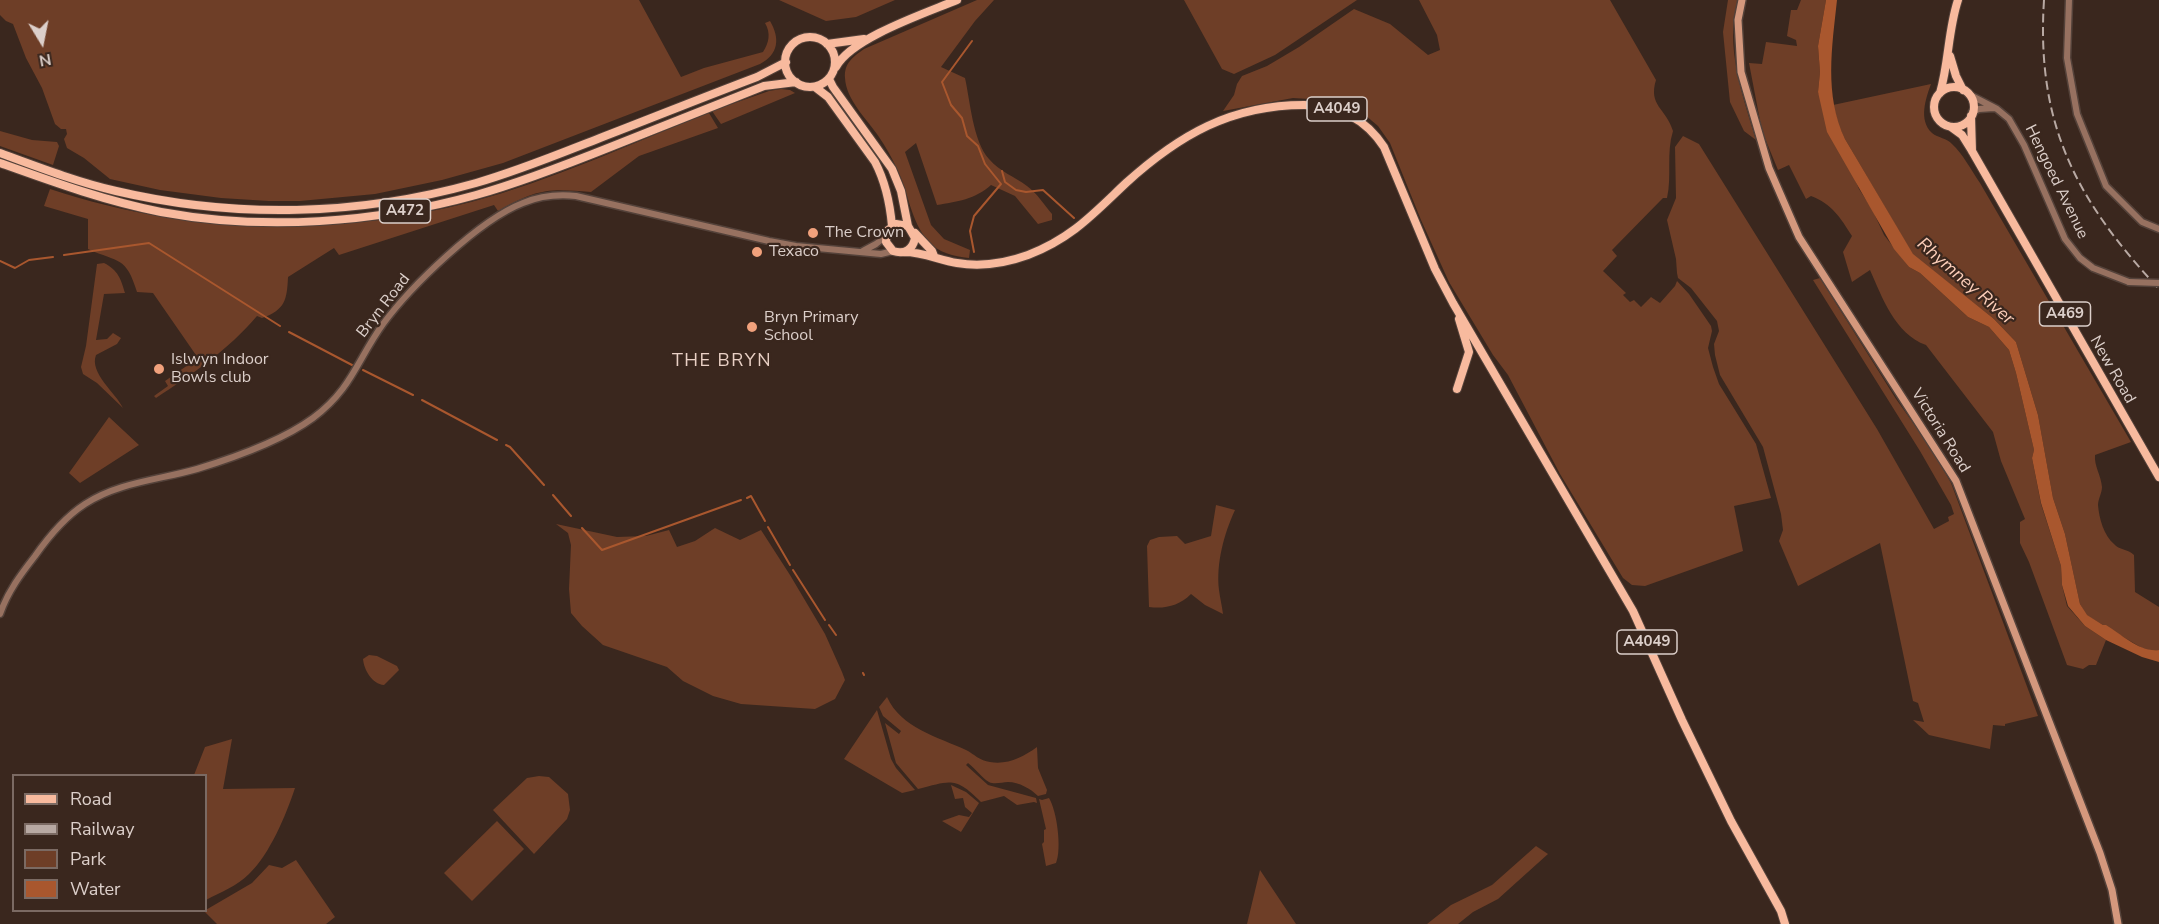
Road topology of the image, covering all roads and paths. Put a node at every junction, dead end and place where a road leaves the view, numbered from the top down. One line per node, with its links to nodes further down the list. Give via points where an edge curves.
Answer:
1 (957, 0): 5 (main road)
2 (1742, 0): 35 (main road, Victoria Road, via 1738,20 1741,72 1769,168 1799,237 1956,481 2100,853)
3 (1958, 0): 7 (main road)
4 (2069, 0): 23 (street, via 2067,58 2081,125 2106,186 2142,222)
5 (872, 38): 6 (main road); 9 (main road, via 848,52)
6 (827, 44): 8 (main road, via 812,38 798,41 788,51); 9 (main road, via 834,56)
7 (1949, 52): 13 (main road); 14 (main road)
8 (786, 62): 11 (main road, via 790,77); 19 (main road, A472, via 757,77 492,178 360,206 281,211 183,203 106,189)
9 (834, 71): 10 (main road)
10 (829, 79): 12 (main road); 22 (main road, via 892,169)
11 (796, 82): 12 (main road); 20 (main road, A472, via 765,86 553,170 476,195 362,217 281,222 196,217 108,200)
12 (815, 87): 21 (main road, via 828,97 881,172)
13 (1965, 92): 14 (main road, via 1951,88); 15 (street, Hengoed Avenue); 16 (main road, via 1973,104)
14 (1940, 93): 17 (main road, via 1934,110 1940,121)
15 (1997, 109): 16 (street, via 1990,107); 29 (street, Hengoed Avenue, bridge, via 2009,119 2024,145 2065,239 2080,258 2093,268 2129,282)
16 (1972, 114): 17 (main road, via 1963,125); 18 (main road, New Road / A469)
17 (1950, 127): 18 (main road, New Road / A469, via 1962,135)
18 (1972, 151): 32 (main road, New Road / A469)
19 (0, 153)
20 (0, 164)
21 (892, 226): 22 (main road); 24 (main road)
22 (910, 228): 27 (main road, via 914,243); 28 (main road)
23 (2159, 229)
24 (886, 236): 25 (street); 26 (main road)
25 (863, 251): 26 (street, Bryn Road); 33 (street, Bryn Road, via 769,241 576,196 555,195 520,204 487,224 420,282 383,324 347,385 326,407 266,443 197,469 108,491 84,504 63,520 41,547 12,585)
26 (893, 251): 27 (main road)
27 (904, 252): 28 (main road, A4049)
28 (934, 256): 30 (main road, A4049, via 975,265 1028,255 1069,235 1191,133 1217,120 1262,108 1326,106 1356,117 1377,136)
29 (2159, 283)
30 (1453, 303): 31 (main road, via 1468,352); 34 (main road, A4049, via 1633,611 1711,781)
31 (1457, 389)
32 (2159, 477)
33 (0, 614)
34 (1785, 924)
35 (2118, 924)

